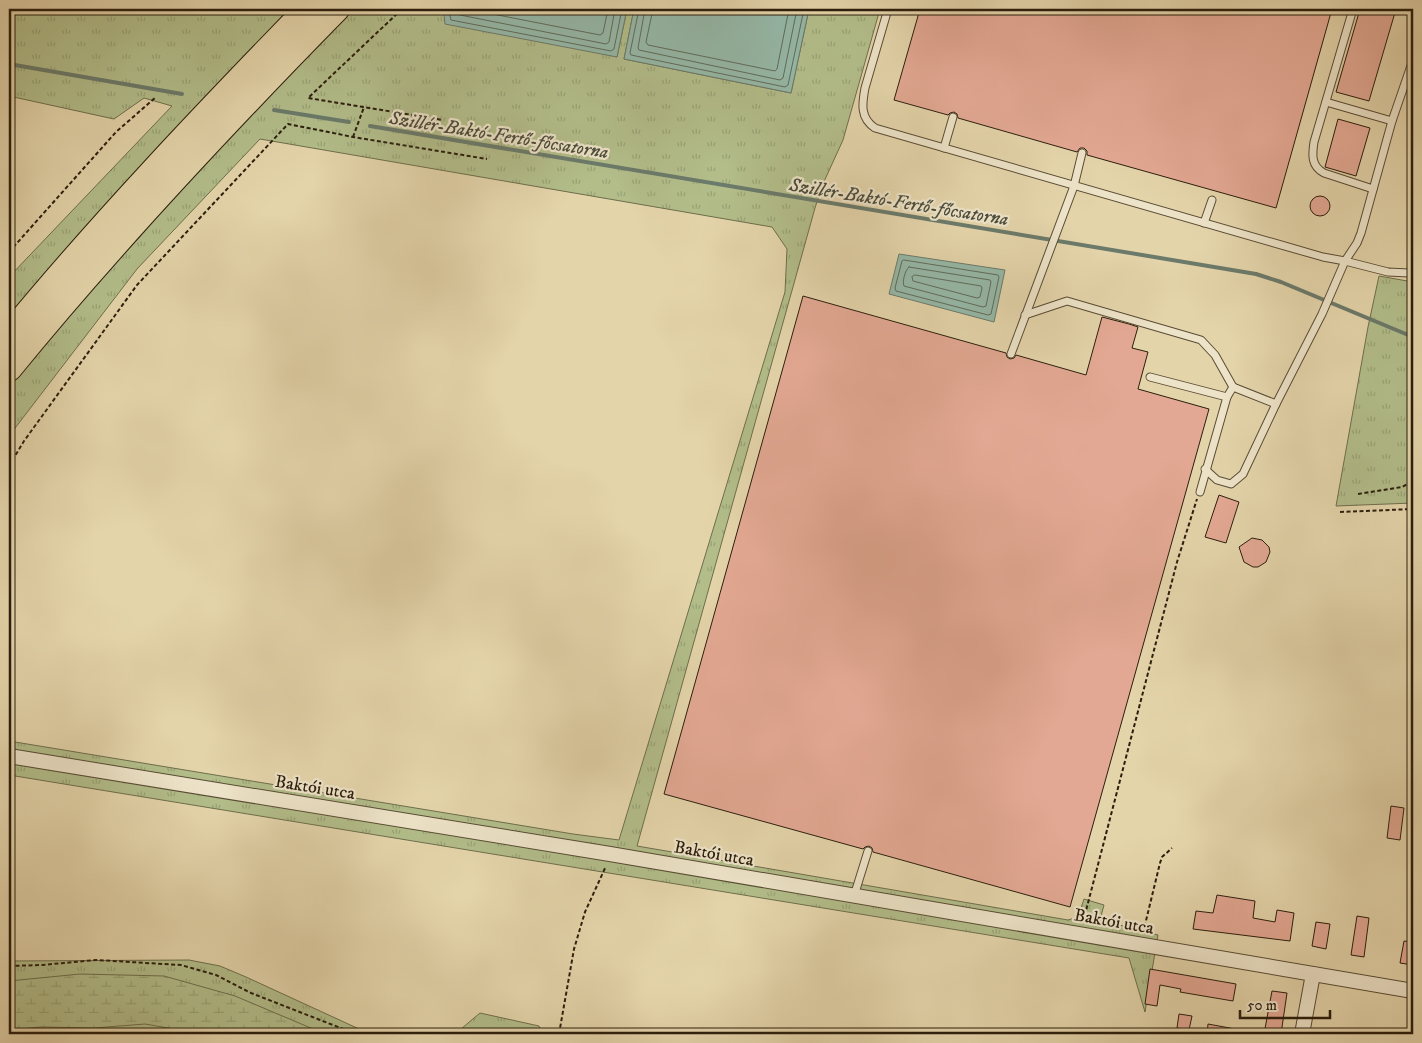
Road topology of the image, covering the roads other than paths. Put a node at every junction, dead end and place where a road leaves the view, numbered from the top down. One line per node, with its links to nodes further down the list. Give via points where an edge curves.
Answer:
1 (308, 9): 18 (highway, via 185,136)
2 (336, 9): 20 (highway, via 119,237)
3 (888, 9): 9 (lane, via 865,88 866,121 875,128)
4 (1353, 9): 6 (lane)
5 (1413, 60): 8 (lane)
6 (1326, 102): 8 (lane); 12 (lane, via 1314,142 1312,159 1315,165 1318,170)
7 (953, 117): 9 (lane)
8 (1392, 122): 12 (lane)
9 (944, 148): 11 (lane)
10 (1082, 154): 11 (lane)
11 (1074, 186): 14 (lane); 17 (lane)
12 (1373, 189): 15 (lane, via 1357,244)
13 (1212, 200): 14 (lane)
14 (1204, 222): 15 (lane)
15 (1345, 261): 16 (lane, via 1388,272 1409,273); 24 (lane)
16 (1413, 270)
17 (1025, 315): 19 (lane); 22 (lane, via 1067,301 1201,340 1215,355)
18 (9, 336)
19 (1011, 354)
20 (9, 368)
21 (1150, 377): 23 (lane)
22 (1233, 387): 23 (lane); 24 (lane)
23 (1228, 397): 25 (lane)
24 (1276, 404): 25 (lane, via 1243,474 1231,484 1217,480)
25 (1205, 469): 26 (lane)
26 (1200, 492)
27 (9, 756): 29 (street, Baktói utca)
28 (868, 851): 29 (lane)
29 (854, 896): 30 (street, Baktói utca)
30 (1313, 974): 31 (street, Baktói utca); 32 (street)
31 (1413, 991)
32 (1302, 1034)

